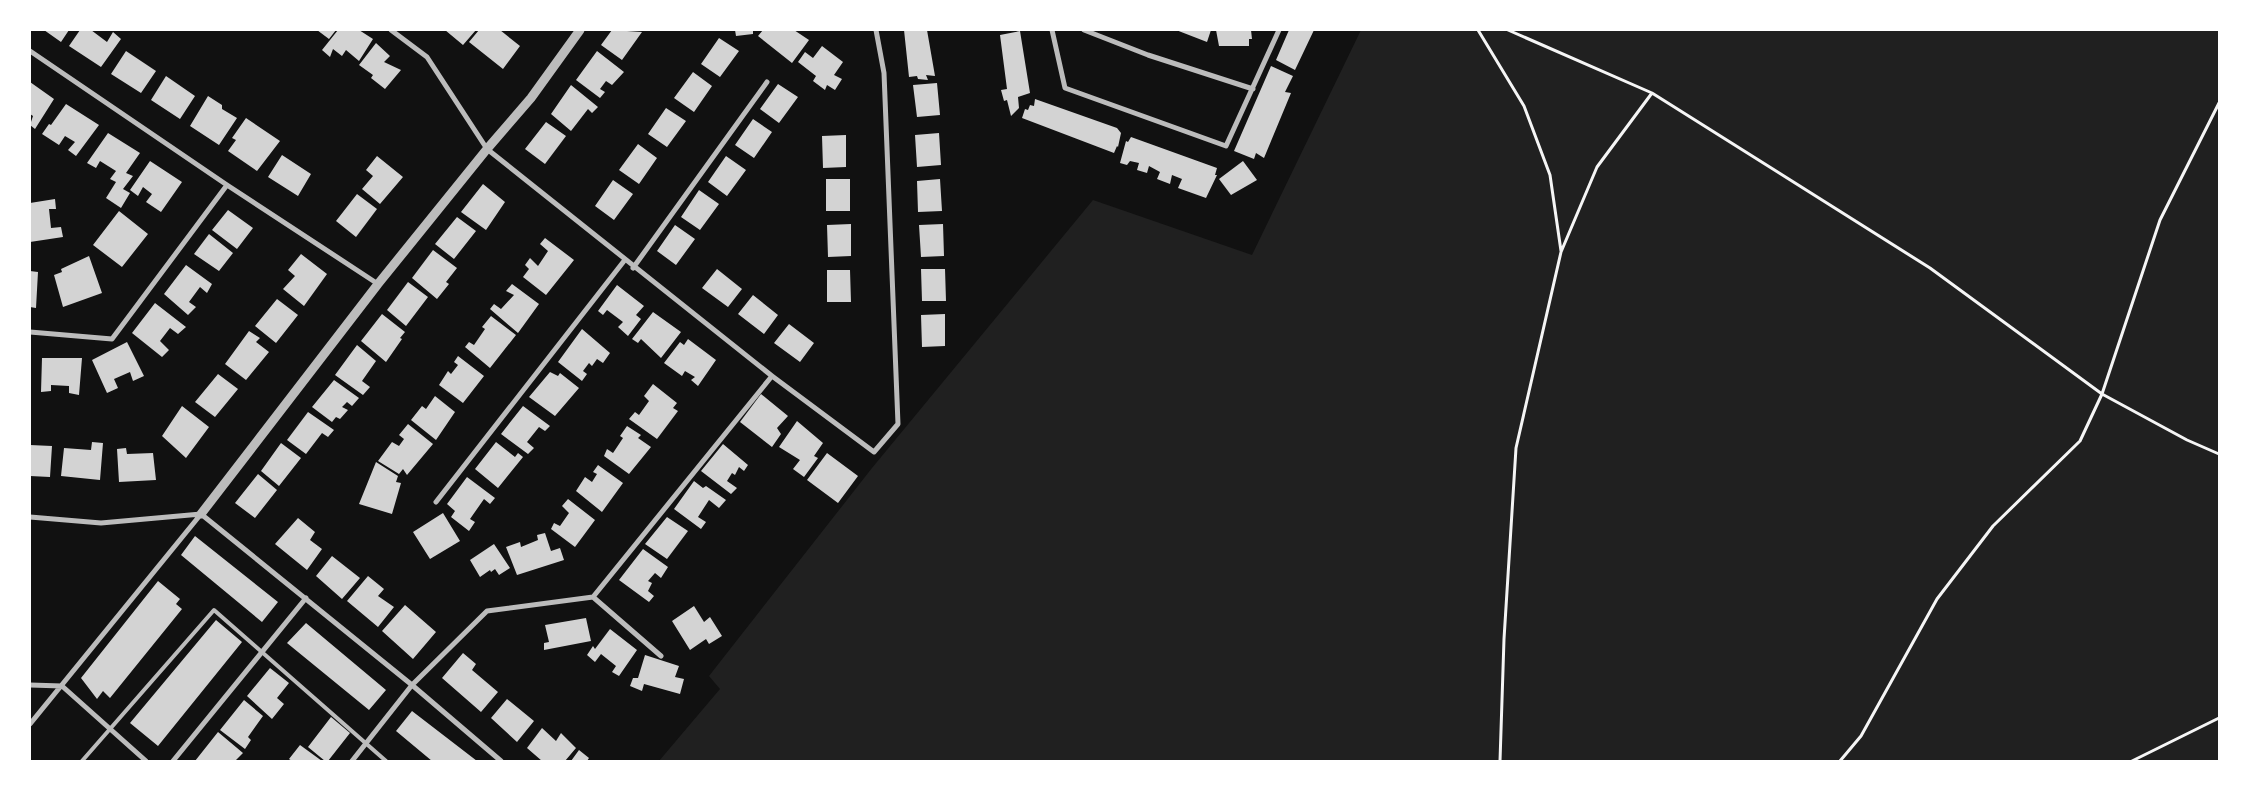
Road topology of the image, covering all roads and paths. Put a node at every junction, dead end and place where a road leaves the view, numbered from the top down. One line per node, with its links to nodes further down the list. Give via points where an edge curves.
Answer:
1 (391, 30): 14 (street, via 427,57)
2 (580, 30): 14 (street, via 531,98)
3 (876, 30): 21 (street, via 884,73 898,424 874,452)
4 (1052, 30): 11 (street, via 1065,88 1226,146)
5 (1084, 30): 11 (street, via 1148,55)
6 (1279, 30): 11 (street)
7 (1478, 30): 16 (path, via 1524,106 1550,175)
8 (1508, 30): 12 (path)
9 (30, 51): 15 (street)
10 (767, 82): 18 (street)
11 (1253, 89)
12 (1652, 93): 16 (path, via 1597,167); 22 (path, via 1930,268)
13 (2219, 103): 22 (path, via 2160,220)
14 (487, 149): 17 (street); 19 (street)
15 (227, 185): 19 (street); 20 (street, via 112,339)
16 (1561, 252): 44 (path, via 1516,448)
17 (624, 261): 18 (street); 24 (street)
18 (633, 268): 21 (street)
19 (378, 284): 25 (street)
20 (30, 332)
21 (772, 376): 27 (street)
22 (2102, 394): 23 (path); 45 (path, via 2080,442 1993,526 1937,599 1860,736)
23 (2219, 454)
24 (436, 502)
25 (201, 514): 26 (street, via 101,523); 28 (street); 33 (street)
26 (30, 517)
27 (594, 597): 30 (street); 32 (street, via 487,611)
28 (306, 598): 29 (street); 32 (street)
29 (262, 652): 36 (lane, via 214,610); 37 (lane); 40 (street)
30 (661, 656)
31 (30, 685): 33 (street)
32 (412, 685): 37 (street); 43 (street)
33 (62, 686): 35 (street); 36 (street)
34 (2219, 718): 46 (path)
35 (30, 724)
36 (109, 728): 38 (lane); 39 (street)
37 (365, 743): 41 (street); 42 (lane)
38 (82, 761)
39 (146, 761)
40 (173, 761)
41 (352, 761)
42 (386, 761)
43 (501, 761)
44 (1500, 761)
45 (1840, 761)
46 (2132, 761)

